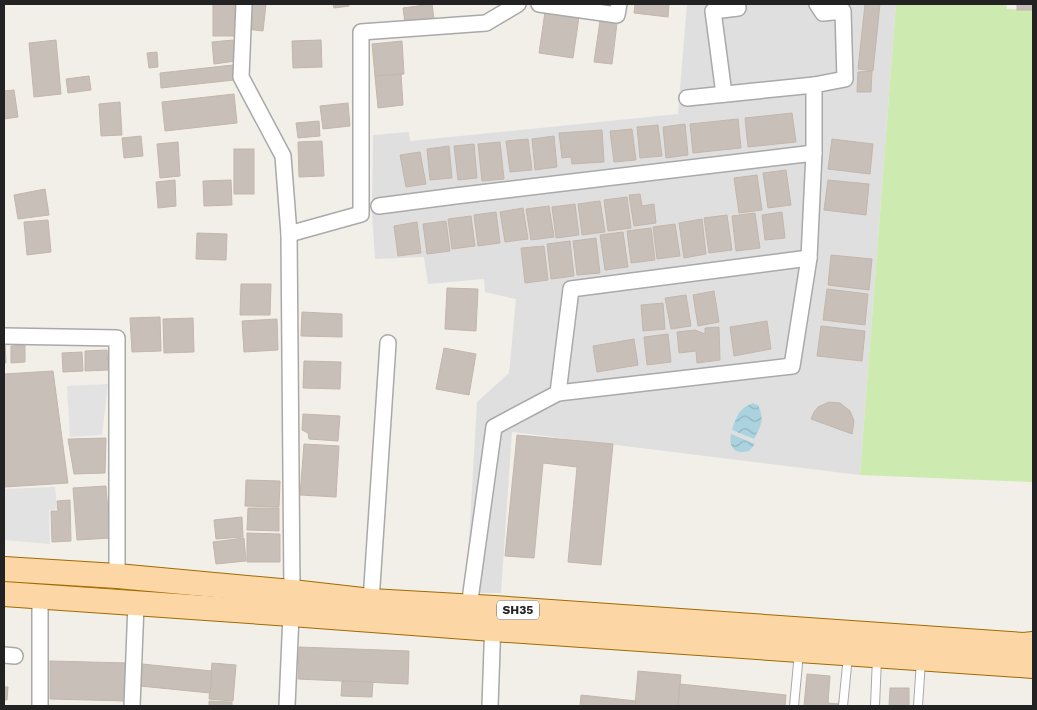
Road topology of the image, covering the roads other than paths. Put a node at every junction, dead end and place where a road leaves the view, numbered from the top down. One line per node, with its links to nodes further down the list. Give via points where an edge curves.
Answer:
1 (244, 4): 13 (street, via 241,77 283,156)
2 (518, 4): 13 (street, via 486,23 361,32 361,214)
3 (539, 4): 4 (street)
4 (554, 4): 5 (street, via 617,15)
5 (619, 4)
6 (737, 4): 9 (street, via 738,8 713,11)
7 (817, 4): 8 (street, via 823,13 843,11 845,78)
8 (814, 85): 9 (street); 11 (street)
9 (724, 94): 10 (street)
10 (687, 98)
11 (814, 153): 12 (street); 14 (street)
12 (379, 206)
13 (289, 234): 23 (street)
14 (809, 258): 17 (street, via 571,289); 17 (street, via 792,366)
15 (4, 336): 19 (street, via 117,338)
16 (388, 343): 22 (street)
17 (558, 393): 25 (street, via 494,427)
18 (4, 569): 19 (main road, SH35)
19 (117, 576): 23 (main road, SH35)
20 (4, 594): 21 (main road, SH35)
21 (40, 596): 24 (main road, SH35); 33 (street)
22 (371, 601): 23 (main road, SH35); 25 (main road, SH35)
23 (292, 603): 24 (main road, SH35); 26 (main road, SH35); 35 (street)
24 (136, 604): 34 (street)
25 (469, 607): 26 (main road, SH35)
26 (493, 619): 27 (main road, SH35); 28 (main road, SH35); 36 (street)
27 (1033, 644)
28 (799, 650): 29 (main road, SH35); 37 (lane)
29 (848, 653): 30 (main road, SH35); 38 (lane)
30 (877, 656): 31 (main road, SH35); 39 (lane)
31 (921, 659): 32 (main road, SH35); 40 (lane)
32 (1033, 666)
33 (40, 706)
34 (132, 706)
35 (287, 706)
36 (490, 706)
37 (794, 706)
38 (843, 706)
39 (875, 706)
40 (918, 706)

